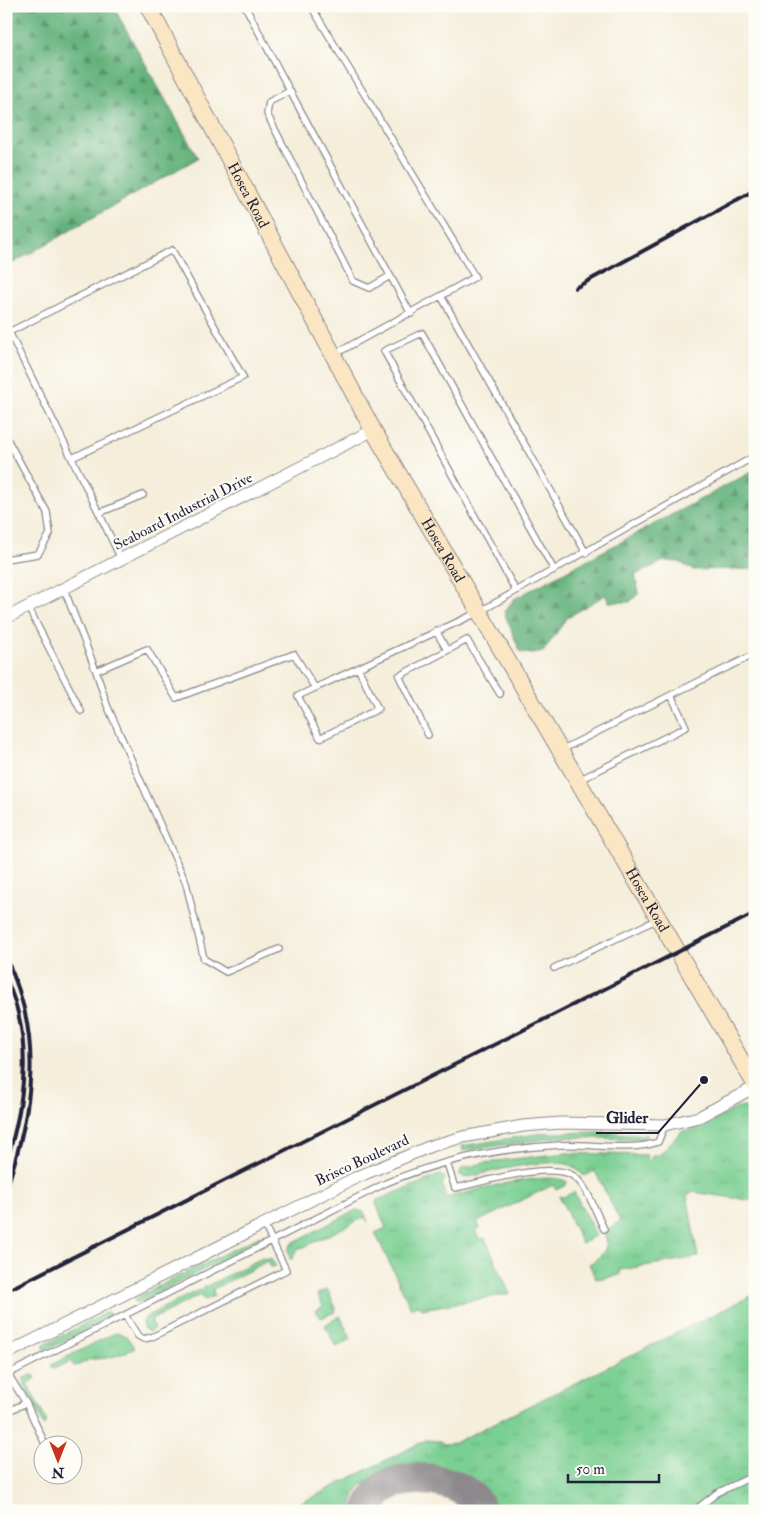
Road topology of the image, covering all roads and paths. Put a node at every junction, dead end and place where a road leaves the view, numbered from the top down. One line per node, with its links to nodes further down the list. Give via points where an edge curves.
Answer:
1 (148, 6): 8 (street, Hosea Road)
2 (245, 6): 4 (lane)
3 (311, 6): 6 (lane, via 475,277)
4 (290, 91): 5 (lane); 5 (lane, via 269,102 267,114 353,281 369,288)
5 (390, 276): 7 (lane)
6 (441, 296): 7 (lane); 15 (lane)
7 (411, 314): 8 (lane)
8 (333, 355): 9 (street, Hosea Road)
9 (373, 430): 17 (street, Seaboard Industrial Drive); 22 (street, Hosea Road)
10 (6, 437): 16 (lane, via 46,512 50,534 38,554)
11 (755, 456): 15 (lane)
12 (72, 458): 12 (lane, via 9,332 172,250 242,377); 14 (lane)
13 (143, 495): 14 (lane)
14 (99, 513): 17 (lane)
15 (586, 553): 18 (lane)
16 (6, 559)
17 (121, 559): 19 (street, Seaboard Industrial Drive)
18 (554, 570): 20 (lane); 20 (lane, via 422,332 384,351)
19 (64, 589): 21 (street, Seaboard Industrial Drive); 28 (lane)
20 (516, 591): 22 (lane)
21 (28, 607): 23 (street, Seaboard Industrial Drive); 32 (lane)
22 (479, 612): 24 (lane); 34 (street, Hosea Road)
23 (6, 618)
24 (436, 631): 25 (lane); 27 (lane)
25 (447, 650): 30 (lane, via 467,640); 33 (lane, via 399,676)
26 (755, 654): 31 (lane)
27 (358, 668): 29 (lane); 29 (lane, via 378,709 320,738 298,696)
28 (96, 671): 29 (lane, via 147,649 176,698 294,654); 37 (lane, via 107,705 186,883 204,959 226,972)
29 (315, 688)
30 (500, 694)
31 (671, 695): 34 (lane); 35 (lane, via 686,727)
32 (81, 711)
33 (428, 735)
34 (560, 751): 35 (street, Hosea Road)
35 (577, 781): 36 (street, Hosea Road)
36 (658, 919): 38 (lane); 39 (street, Hosea Road)
37 (279, 949)
38 (554, 968)
39 (755, 1085): 40 (street, Brisco Boulevard, via 699,1117)
40 (665, 1125): 41 (lane, via 658,1142 644,1146 559,1145 495,1152); 42 (street, Brisco Boulevard, via 523,1126 463,1137 396,1159)
41 (447, 1163): 43 (lane, via 455,1188 543,1171 568,1172 582,1184); 44 (lane, via 426,1167 386,1183)
42 (264, 1224): 44 (lane); 46 (street, Brisco Boulevard)
43 (604, 1229)
44 (272, 1240): 45 (lane); 45 (lane, via 286,1270 152,1337 144,1339 138,1336)
45 (125, 1314): 47 (lane)
46 (6, 1354)
47 (7, 1375): 48 (lane)
48 (26, 1403): 49 (lane); 50 (lane)
49 (6, 1412)
50 (40, 1434)
51 (755, 1475): 52 (lane, via 717,1493)
52 (694, 1511)

